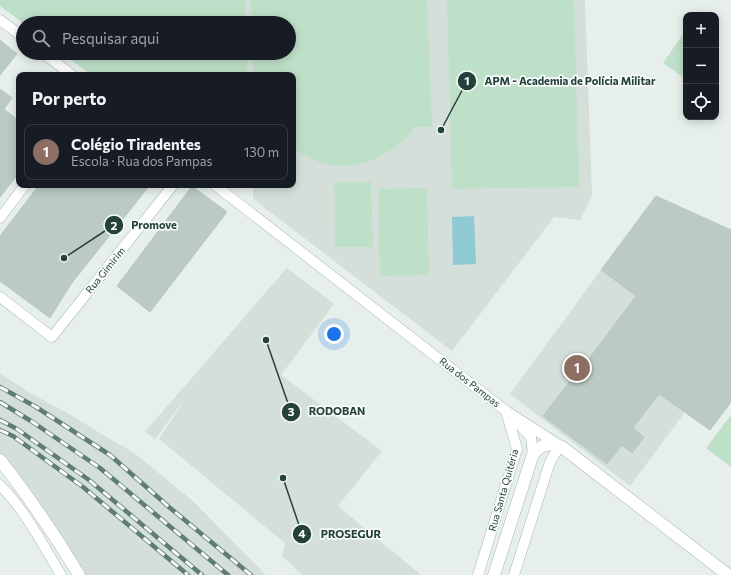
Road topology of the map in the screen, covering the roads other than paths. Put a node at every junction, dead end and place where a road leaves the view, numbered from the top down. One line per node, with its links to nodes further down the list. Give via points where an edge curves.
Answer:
1 (0, 20): 2 (street)
2 (16, 32)
3 (52, 60): 4 (street)
4 (68, 72)
5 (23, 188): 8 (street)
6 (171, 188): 9 (street, Rua Gimirim, via 52,337)
7 (219, 188): 10 (street, Rua dos Pampas)
8 (0, 218)
9 (0, 297)
10 (506, 411): 11 (street, Rua dos Pampas); 12 (street, Rua Santa Quitéria, via 531,437); 17 (street, Rua Santa Quitéria, via 517,449)
11 (562, 447): 12 (street, Rua Santa Quitéria, via 543,445); 19 (street, via 553,456 549,465); 20 (street, Rua dos Pampas)
12 (533, 454): 18 (street, Rua Santa Quitéria)
13 (0, 460): 16 (street, via 62,546)
14 (0, 485): 15 (street, via 32,526)
15 (61, 575)
16 (79, 575)
17 (478, 575)
18 (494, 575)
19 (514, 575)
20 (728, 575)

